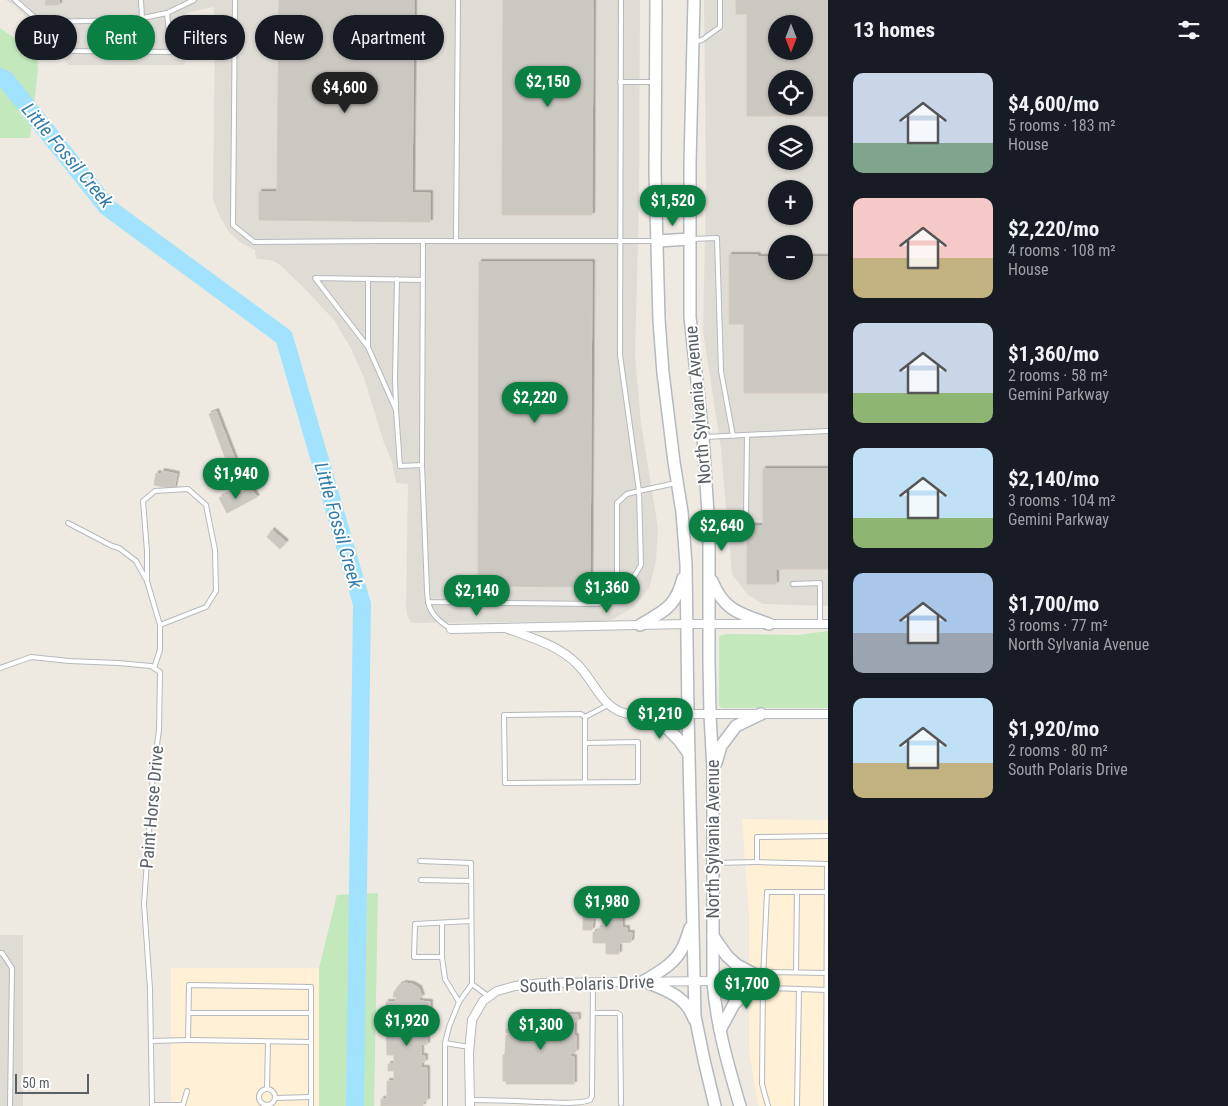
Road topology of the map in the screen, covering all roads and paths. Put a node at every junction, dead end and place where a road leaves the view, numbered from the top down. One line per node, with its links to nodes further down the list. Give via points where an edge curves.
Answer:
1 (14, 0): 11 (lane)
2 (141, 0): 12 (lane)
3 (194, 0): 10 (lane)
4 (235, 0): 19 (lane, via 233,225 254,242)
5 (458, 0): 20 (lane)
6 (621, 0): 16 (lane)
7 (656, 0): 17 (main road, North Sylvania Avenue)
8 (694, 0): 14 (main road, North Sylvania Avenue)
9 (720, 0): 14 (lane, via 720,27 702,40)
10 (167, 13): 13 (lane); 15 (lane, via 171,52)
11 (31, 15)
12 (142, 15)
13 (155, 15)
14 (693, 42): 18 (main road, North Sylvania Avenue)
15 (77, 51)
16 (620, 82): 17 (lane); 21 (lane)
17 (655, 82): 22 (main road, North Sylvania Avenue)
18 (690, 239): 22 (main road); 30 (lane, via 717,238 721,371); 31 (main road, North Sylvania Avenue, via 690,317)
19 (423, 241): 20 (lane); 25 (lane)
20 (456, 241): 21 (lane)
21 (620, 241): 22 (lane); 34 (lane, via 620,355)
22 (657, 241): 33 (main road, North Sylvania Avenue, via 662,364)
23 (368, 279): 24 (lane); 26 (lane); 26 (lane, via 315,278)
24 (397, 279): 25 (lane); 27 (lane)
25 (423, 280): 32 (lane)
26 (368, 347): 27 (lane)
27 (396, 410): 32 (lane, via 400,466)
28 (828, 431): 29 (lane)
29 (746, 435): 30 (lane); 35 (lane)
30 (733, 436): 31 (lane)
31 (703, 437): 38 (main road, North Sylvania Avenue)
32 (422, 465): 42 (lane)
33 (678, 483): 34 (lane); 37 (main road, North Sylvania Avenue)
34 (639, 491): 41 (lane, via 641,565 626,590); 41 (lane, via 627,494 617,504)
35 (746, 517)
36 (68, 523): 39 (lane, via 119,548 136,561)
37 (686, 564): 43 (main road, North Sylvania Avenue); 48 (main road, via 682,582 668,609)
38 (709, 574): 44 (main road, North Sylvania Avenue); 45 (main road, via 716,592 728,606 739,614)
39 (147, 581): 47 (lane); 47 (lane, via 143,501 155,491 188,489 206,505 215,550 216,591 206,607)
40 (793, 584): 46 (lane, via 820,583)
41 (617, 594): 42 (lane, via 598,604)
42 (428, 602): 50 (lane, via 437,620)
43 (686, 624): 44 (street); 48 (street); 57 (main road, North Sylvania Avenue)
44 (710, 624): 45 (street); 58 (main road, North Sylvania Avenue)
45 (769, 624): 46 (street)
46 (824, 624)
47 (160, 625): 52 (lane, via 160,650)
48 (640, 625): 49 (street)
49 (504, 628): 50 (street); 53 (street, via 546,643 563,653 577,664)
50 (451, 629)
51 (0, 668): 52 (lane, via 31,657)
52 (154, 668): 97 (lane, Paint Horse Drive, via 160,672 159,730 144,904)
53 (608, 705): 54 (street, via 620,713); 59 (lane)
54 (643, 714): 57 (street); 61 (main road, via 667,728)
55 (761, 714): 56 (street); 58 (street); 62 (main road, via 736,726 721,746)
56 (828, 714)
57 (688, 715): 58 (street); 61 (main road, North Sylvania Avenue)
58 (710, 715): 62 (main road, North Sylvania Avenue)
59 (585, 717): 60 (lane); 63 (lane, via 581,714 504,715 505,783)
60 (585, 743): 63 (lane); 63 (lane, via 638,742 638,782)
61 (689, 754): 73 (main road, North Sylvania Avenue)
62 (714, 770): 67 (main road, North Sylvania Avenue)
63 (585, 782)
64 (828, 836): 66 (lane, via 757,837)
65 (420, 862): 70 (lane, via 470,863)
66 (757, 862): 67 (lane); 68 (lane)
67 (714, 863): 76 (main road, North Sylvania Avenue)
68 (828, 864): 72 (lane)
69 (421, 880): 70 (lane)
70 (471, 881): 74 (lane)
71 (797, 892): 72 (lane); 79 (lane); 81 (lane, via 767,892)
72 (827, 892): 80 (lane)
73 (693, 918): 82 (main road, via 683,947 673,962); 83 (main road, North Sylvania Avenue)
74 (471, 922): 75 (lane); 86 (lane)
75 (442, 923): 78 (lane); 78 (lane, via 415,924 414,957)
76 (713, 936): 81 (main road, via 736,965); 84 (main road, North Sylvania Avenue)
77 (0, 953): 108 (lane, via 12,968)
78 (442, 957): 90 (lane, via 445,979)
79 (796, 972): 80 (lane); 81 (lane, via 772,972)
80 (827, 973): 88 (lane)
81 (763, 979): 84 (lane); 87 (lane, via 770,988); 95 (main road, via 734,1004); 115 (lane, via 762,1084)
82 (644, 981): 83 (street, South Polaris Drive); 85 (street, South Polaris Drive); 94 (main road, via 670,991 684,1002)
83 (694, 981): 84 (street, South Polaris Drive); 94 (main road, North Sylvania Avenue)
84 (713, 981): 95 (main road, North Sylvania Avenue)
85 (593, 982): 89 (street, South Polaris Drive, via 515,986); 93 (lane)
86 (472, 984): 89 (lane); 90 (lane)
87 (799, 989): 88 (lane); 116 (lane)
88 (827, 990): 117 (lane)
89 (489, 997): 101 (street, South Polaris Drive, via 483,1000 472,1020)
90 (459, 1002): 100 (lane)
91 (189, 1013): 92 (lane); 92 (lane, via 189,985 311,986); 96 (lane)
92 (311, 1013): 99 (lane)
93 (593, 1013): 106 (lane, via 590,1100); 107 (lane, via 620,1015)
94 (698, 1030): 113 (main road, North Sylvania Avenue)
95 (720, 1030): 114 (main road, North Sylvania Avenue)
96 (188, 1040): 97 (lane); 98 (lane)
97 (151, 1041): 109 (lane, Paint Horse Drive)
98 (268, 1042): 99 (lane); 102 (lane)
99 (311, 1042): 104 (lane)
100 (445, 1043): 101 (lane); 112 (lane)
101 (469, 1047): 106 (street, South Polaris Drive)
102 (267, 1089): 105 (lane); 105 (lane, via 261,1092 261,1102 268,1105)
103 (187, 1091): 110 (lane)
104 (311, 1097): 105 (lane); 111 (lane)
105 (275, 1098)
106 (470, 1103)
107 (621, 1104)
108 (10, 1106)
109 (152, 1106): 110 (lane)
110 (184, 1106)
111 (311, 1106)
112 (445, 1106)
113 (715, 1106)
114 (740, 1106)
115 (768, 1106)
116 (797, 1106)
117 (826, 1106)

